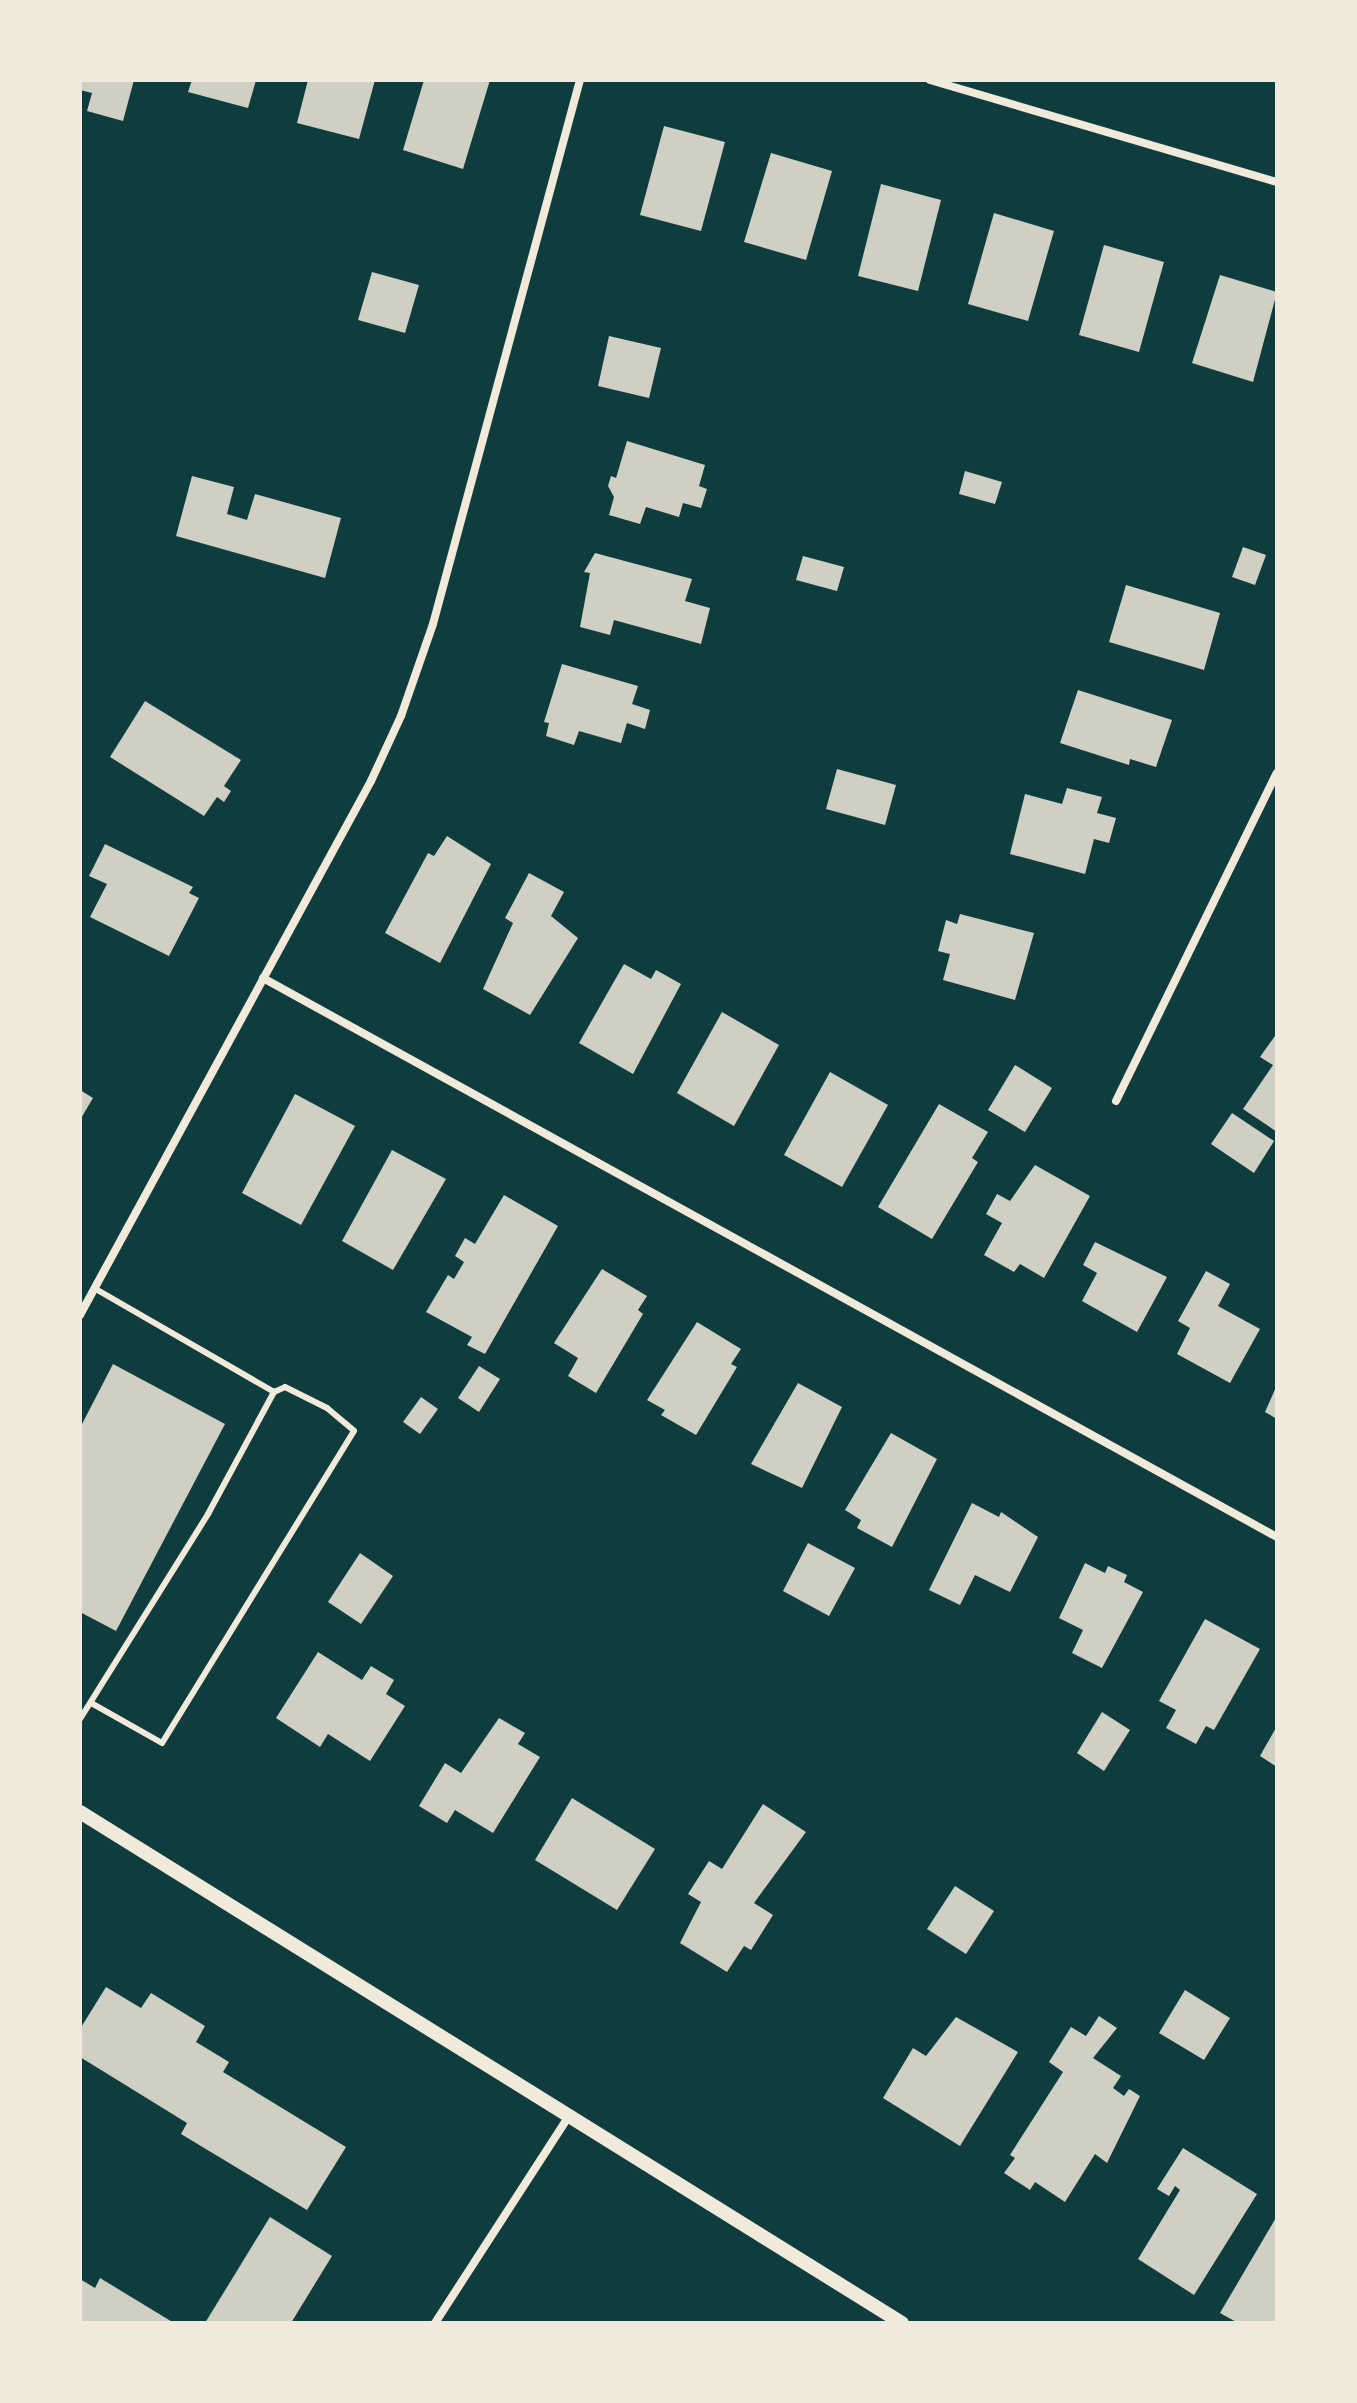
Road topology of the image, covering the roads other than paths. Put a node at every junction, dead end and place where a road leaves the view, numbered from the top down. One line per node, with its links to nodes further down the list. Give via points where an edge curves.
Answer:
1 (580, 80): 5 (street, via 433,624 371,781)
2 (930, 80): 3 (street)
3 (1277, 182)
4 (1277, 773): 6 (street)
5 (263, 978): 7 (street); 10 (street)
6 (1116, 1101)
7 (94, 1288): 8 (street); 9 (lane)
8 (80, 1315)
9 (274, 1392): 11 (lane, via 208,1514); 11 (lane, via 285,1387 327,1408 354,1431 250,1608 162,1743)
10 (1277, 1537)
11 (91, 1703): 12 (lane)
12 (80, 1719)
13 (80, 1812): 14 (street)
14 (567, 2119): 15 (street); 16 (street)
15 (435, 2323)
16 (902, 2323)

